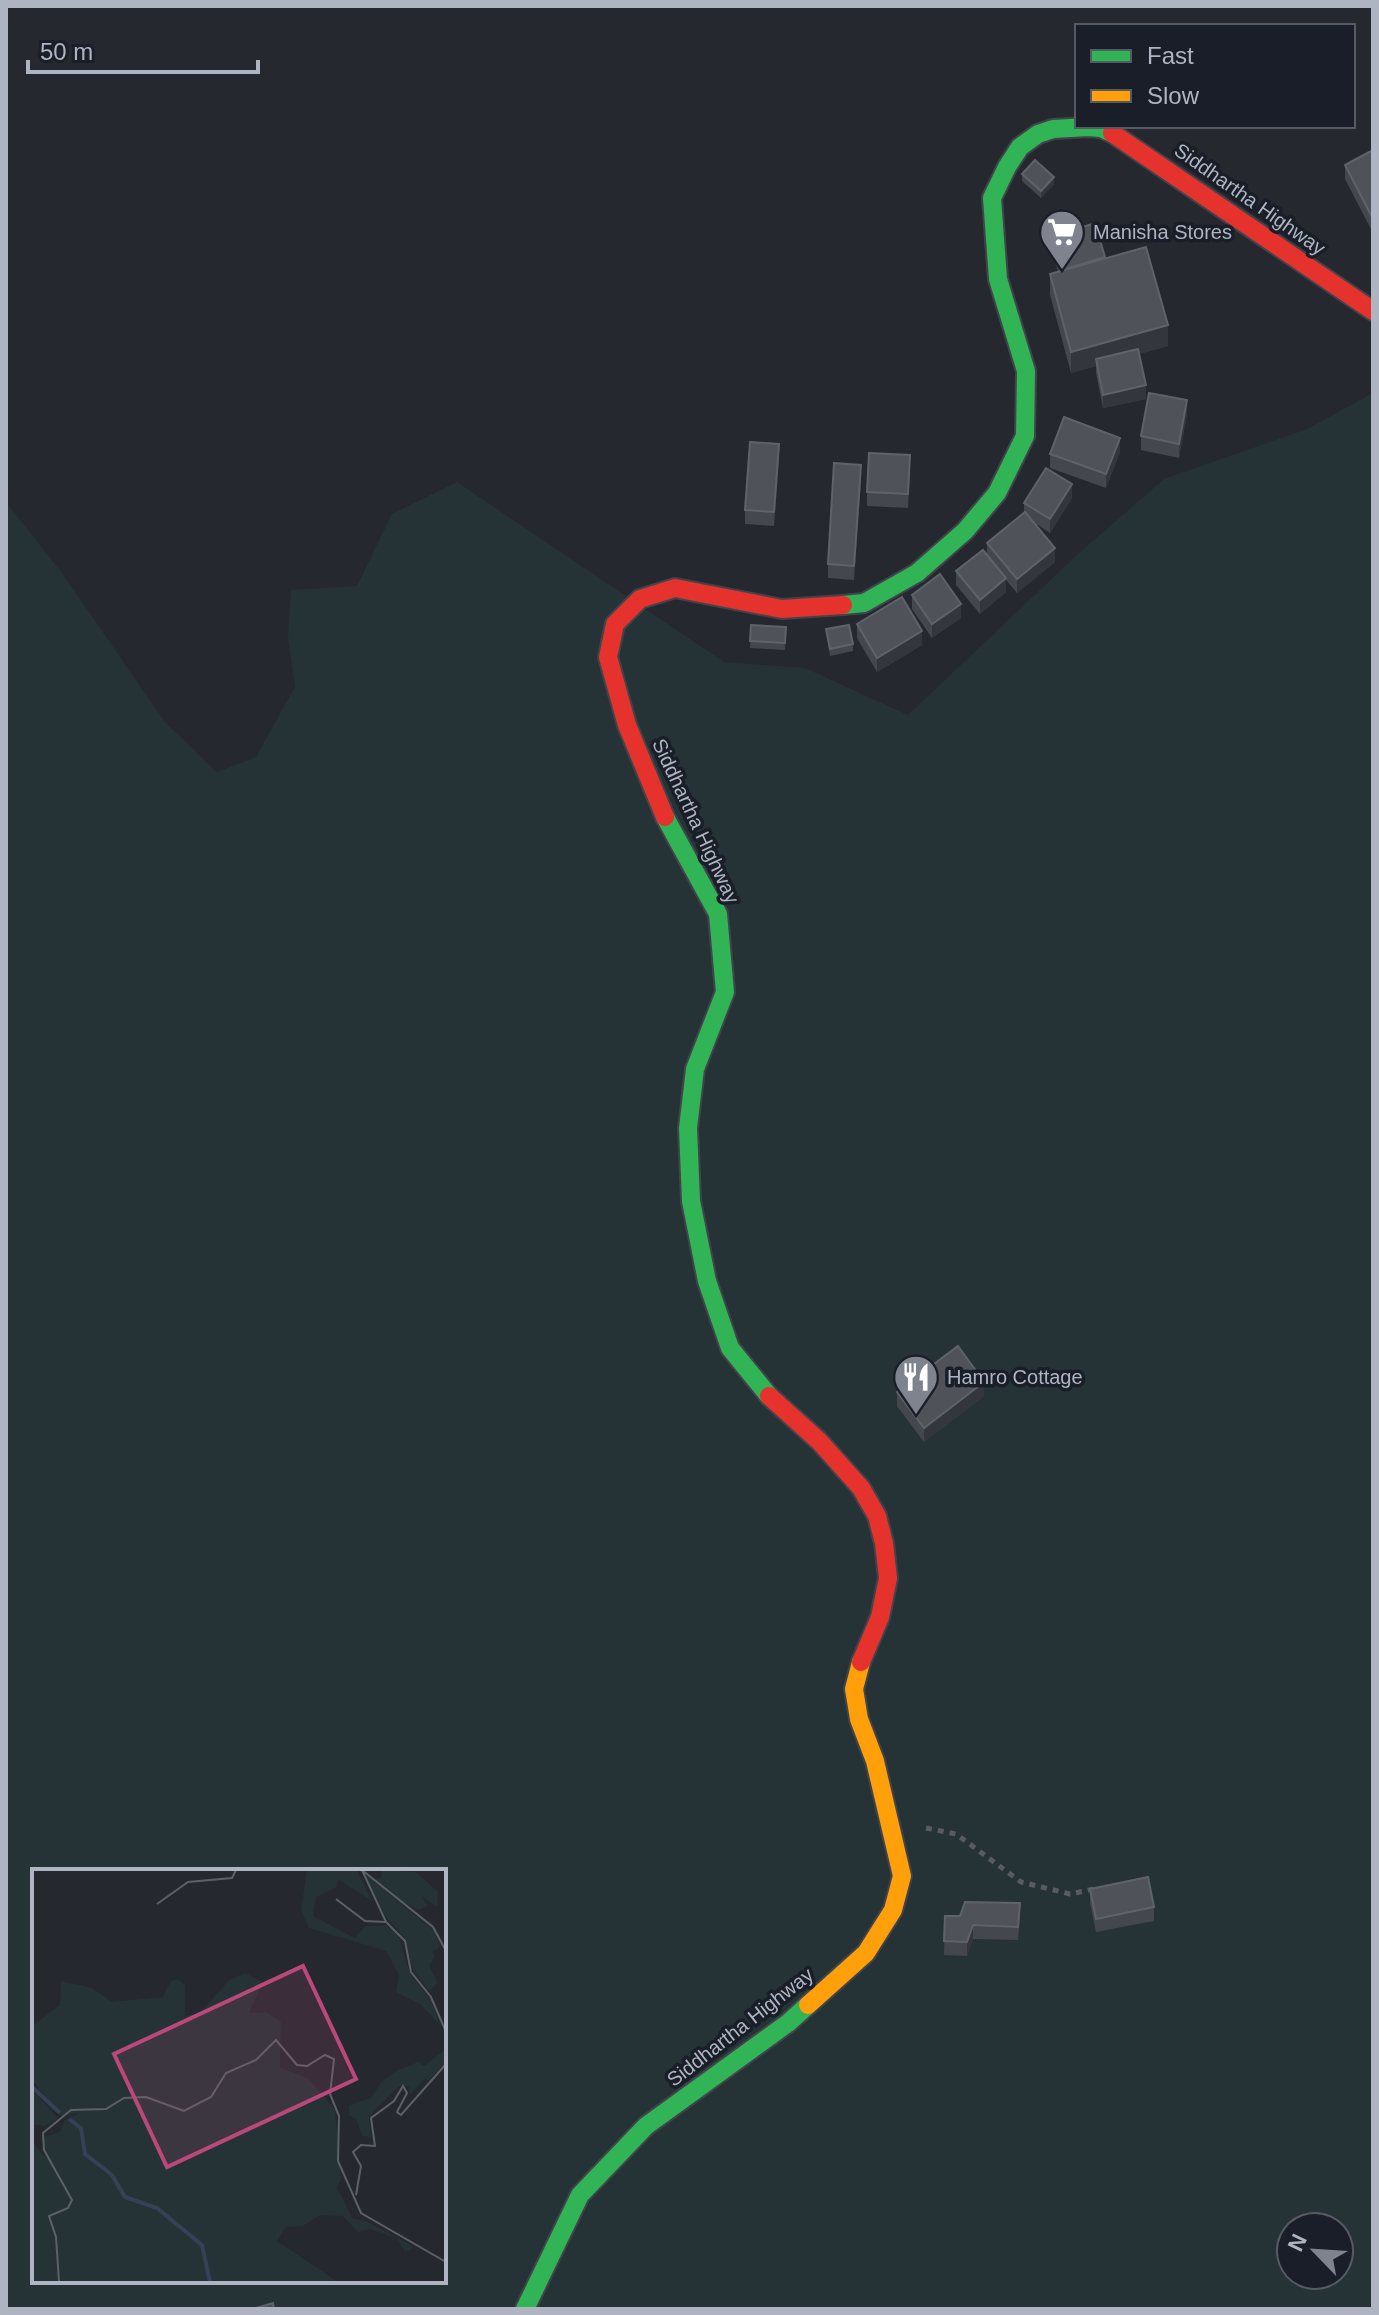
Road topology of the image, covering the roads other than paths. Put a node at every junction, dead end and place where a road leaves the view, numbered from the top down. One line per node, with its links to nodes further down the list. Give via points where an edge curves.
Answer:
1 (1075, 128): 4 (highway, Siddhartha Highway, via 1038,134 1020,147 992,198 998,279 1026,371 1025,436 997,493 965,531 917,573 864,603 782,609 675,588 640,599 615,624 608,657 627,725 667,821 718,914 725,992 695,1069 688,1128 691,1201 707,1281 730,1348 775,1404 819,1441 861,1488 877,1516 888,1578 854,1689 902,1876 893,1910 866,1953 788,2023 646,2126 580,2195)
2 (1101, 128): 3 (highway, Siddhartha Highway)
3 (1373, 311)
4 (525, 2309)

